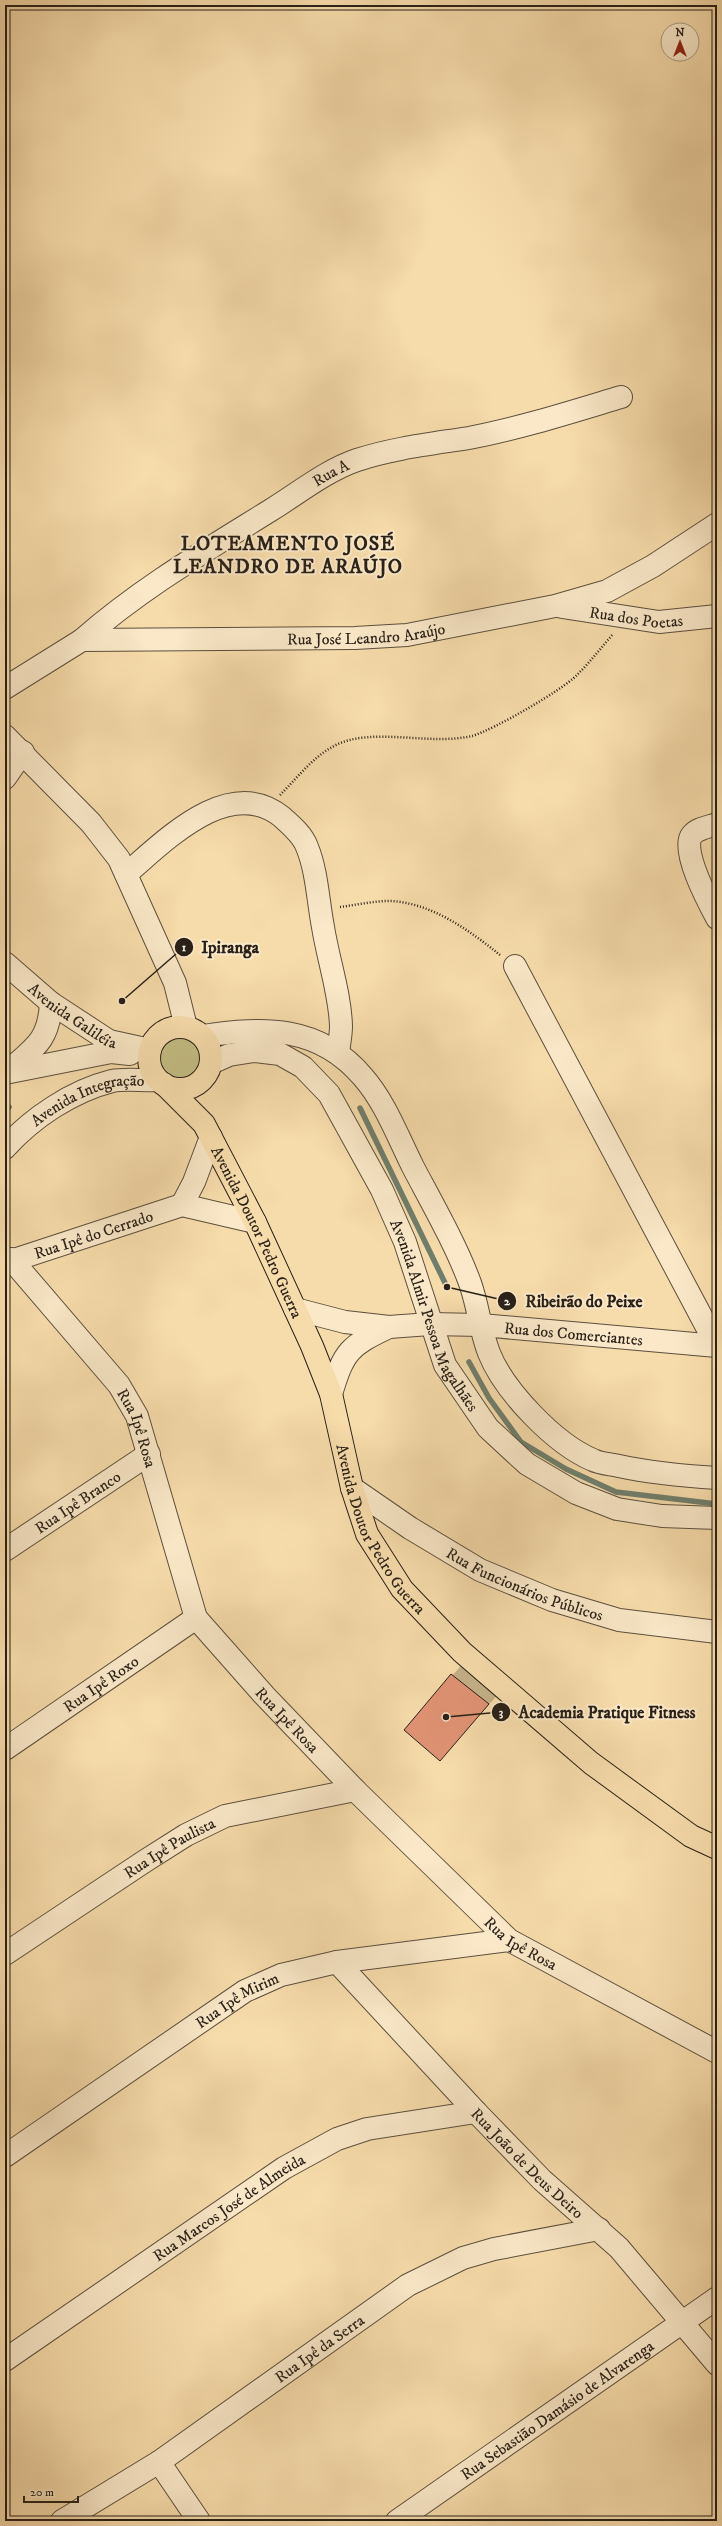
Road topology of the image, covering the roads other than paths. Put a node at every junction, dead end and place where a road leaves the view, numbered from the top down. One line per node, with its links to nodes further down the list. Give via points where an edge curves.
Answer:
1 (621, 396): 5 (street, Rua A, via 470,438 410,446 355,460 306,487 179,566 119,607)
2 (717, 524): 3 (street, Rua José Leandro Araújo, via 654,566 607,591)
3 (555, 606): 4 (street, Rua dos Poetas, via 659,622); 5 (street, Rua José Leandro Araújo, via 408,635 355,638)
4 (717, 616)
5 (82, 640): 6 (street)
6 (5, 688)
7 (5, 736): 8 (street)
8 (23, 752): 9 (street); 11 (street, via 91,822 119,859)
9 (5, 778)
10 (717, 824): 12 (street, via 698,830 689,840 692,863)
11 (126, 874): 16 (street); 18 (street, via 185,825 211,809 239,803 269,806 294,827 307,846 320,910 341,1026)
12 (717, 918)
13 (5, 963): 15 (street, Avenida Galiléia)
14 (515, 966): 31 (street)
15 (51, 1004): 17 (street, Avenida Galiléia, via 109,1041); 20 (street, via 50,1023 44,1036)
16 (194, 1032): 17 (main road, via 174,1027 155,1040); 18 (street, Avenida Almir Pessoa Magalhães, via 291,1032 317,1041); 19 (main road, via 211,1053)
17 (150, 1053): 20 (street, Avenida Integração, via 111,1052); 21 (main road, via 150,1066)
18 (338, 1053): 29 (street, Avenida Almir Pessoa Magalhães, via 364,1077 384,1110 469,1281)
19 (207, 1071): 21 (main road, via 184,1088); 22 (main road, Avenida Doutor Pedro Guerra); 28 (street, Avenida Almir Pessoa Magalhães, via 229,1055 254,1051 280,1054 303,1067 329,1094 382,1190 405,1242)
20 (6, 1072)
21 (161, 1082): 22 (main road, Avenida Doutor Pedro Guerra); 23 (street, Avenida Integração, via 113,1081 85,1090 23,1129)
22 (207, 1130): 24 (street, via 194,1182); 25 (main road, Avenida Doutor Pedro Guerra)
23 (5, 1148)
24 (182, 1205): 25 (street); 26 (street, Rua Ipê do Cerrado)
25 (255, 1222): 27 (main road, Avenida Doutor Pedro Guerra)
26 (8, 1261): 33 (street, Rua Ipê Rosa, via 119,1385 137,1416)
27 (295, 1309): 30 (street, via 345,1322); 32 (main road, Avenida Doutor Pedro Guerra)
28 (430, 1324): 29 (street, Rua dos Comerciantes); 30 (street, Rua dos Comerciantes); 36 (street, Avenida Almir Pessoa Magalhães, via 445,1366 462,1393 488,1428 527,1464 576,1494 618,1509 662,1516)
29 (482, 1325): 31 (street, Rua dos Comerciantes); 34 (street, Avenida Almir Pessoa Magalhães, via 489,1353 509,1388 564,1442 593,1461 647,1472)
30 (389, 1327): 32 (street, via 360,1341 341,1361)
31 (717, 1346)
32 (331, 1394): 35 (main road, Avenida Doutor Pedro Guerra)
33 (149, 1454): 37 (street, Rua Ipê Branco); 38 (street, Rua Ipê Rosa)
34 (717, 1478)
35 (352, 1488): 39 (street, Rua Funcionários Públicos, via 410,1528 480,1570 552,1600 619,1620); 43 (main road, Avenida Doutor Pedro Guerra, via 367,1534 402,1589 462,1652 591,1763)
36 (717, 1518)
37 (5, 1550)
38 (196, 1618): 40 (street, Rua Ipê Roxo); 41 (street, Rua Ipê Rosa)
39 (717, 1632)
40 (5, 1749)
41 (355, 1790): 45 (street, Rua Ipê Rosa); 46 (street, Rua Ipê Paulista, via 225,1816 186,1835)
42 (717, 1835): 43 (main road)
43 (691, 1836): 44 (main road, Avenida Doutor Pedro Guerra)
44 (717, 1848)
45 (509, 1940): 47 (street, Rua Ipê Mirim); 48 (street, Rua Ipê Rosa)
46 (5, 1954)
47 (338, 1962): 49 (street, Rua João de Deus Deiro); 50 (street, Rua Ipê Mirim, via 280,1975 245,1991)
48 (717, 2052)
49 (476, 2112): 51 (street, Rua João de Deus Deiro, via 542,2180); 54 (street, Rua Marcos José de Almeida, via 367,2130 337,2139 284,2168)
50 (5, 2156)
51 (599, 2229): 53 (street, Rua João de Deus Deiro, via 619,2248); 56 (street, Rua Ipê da Serra, via 494,2249 463,2258 428,2274 408,2285)
52 (717, 2298): 53 (street, Rua Sebastião Damásio de Alvarenga)
53 (681, 2323): 55 (street, Rua João de Deus Deiro); 59 (street, Rua Sebastião Damásio de Alvarenga)
54 (5, 2360)
55 (717, 2364)
56 (159, 2462): 57 (street, Rua Ipê da Serra); 58 (street)
57 (62, 2521)
58 (200, 2521)
59 (397, 2521)

